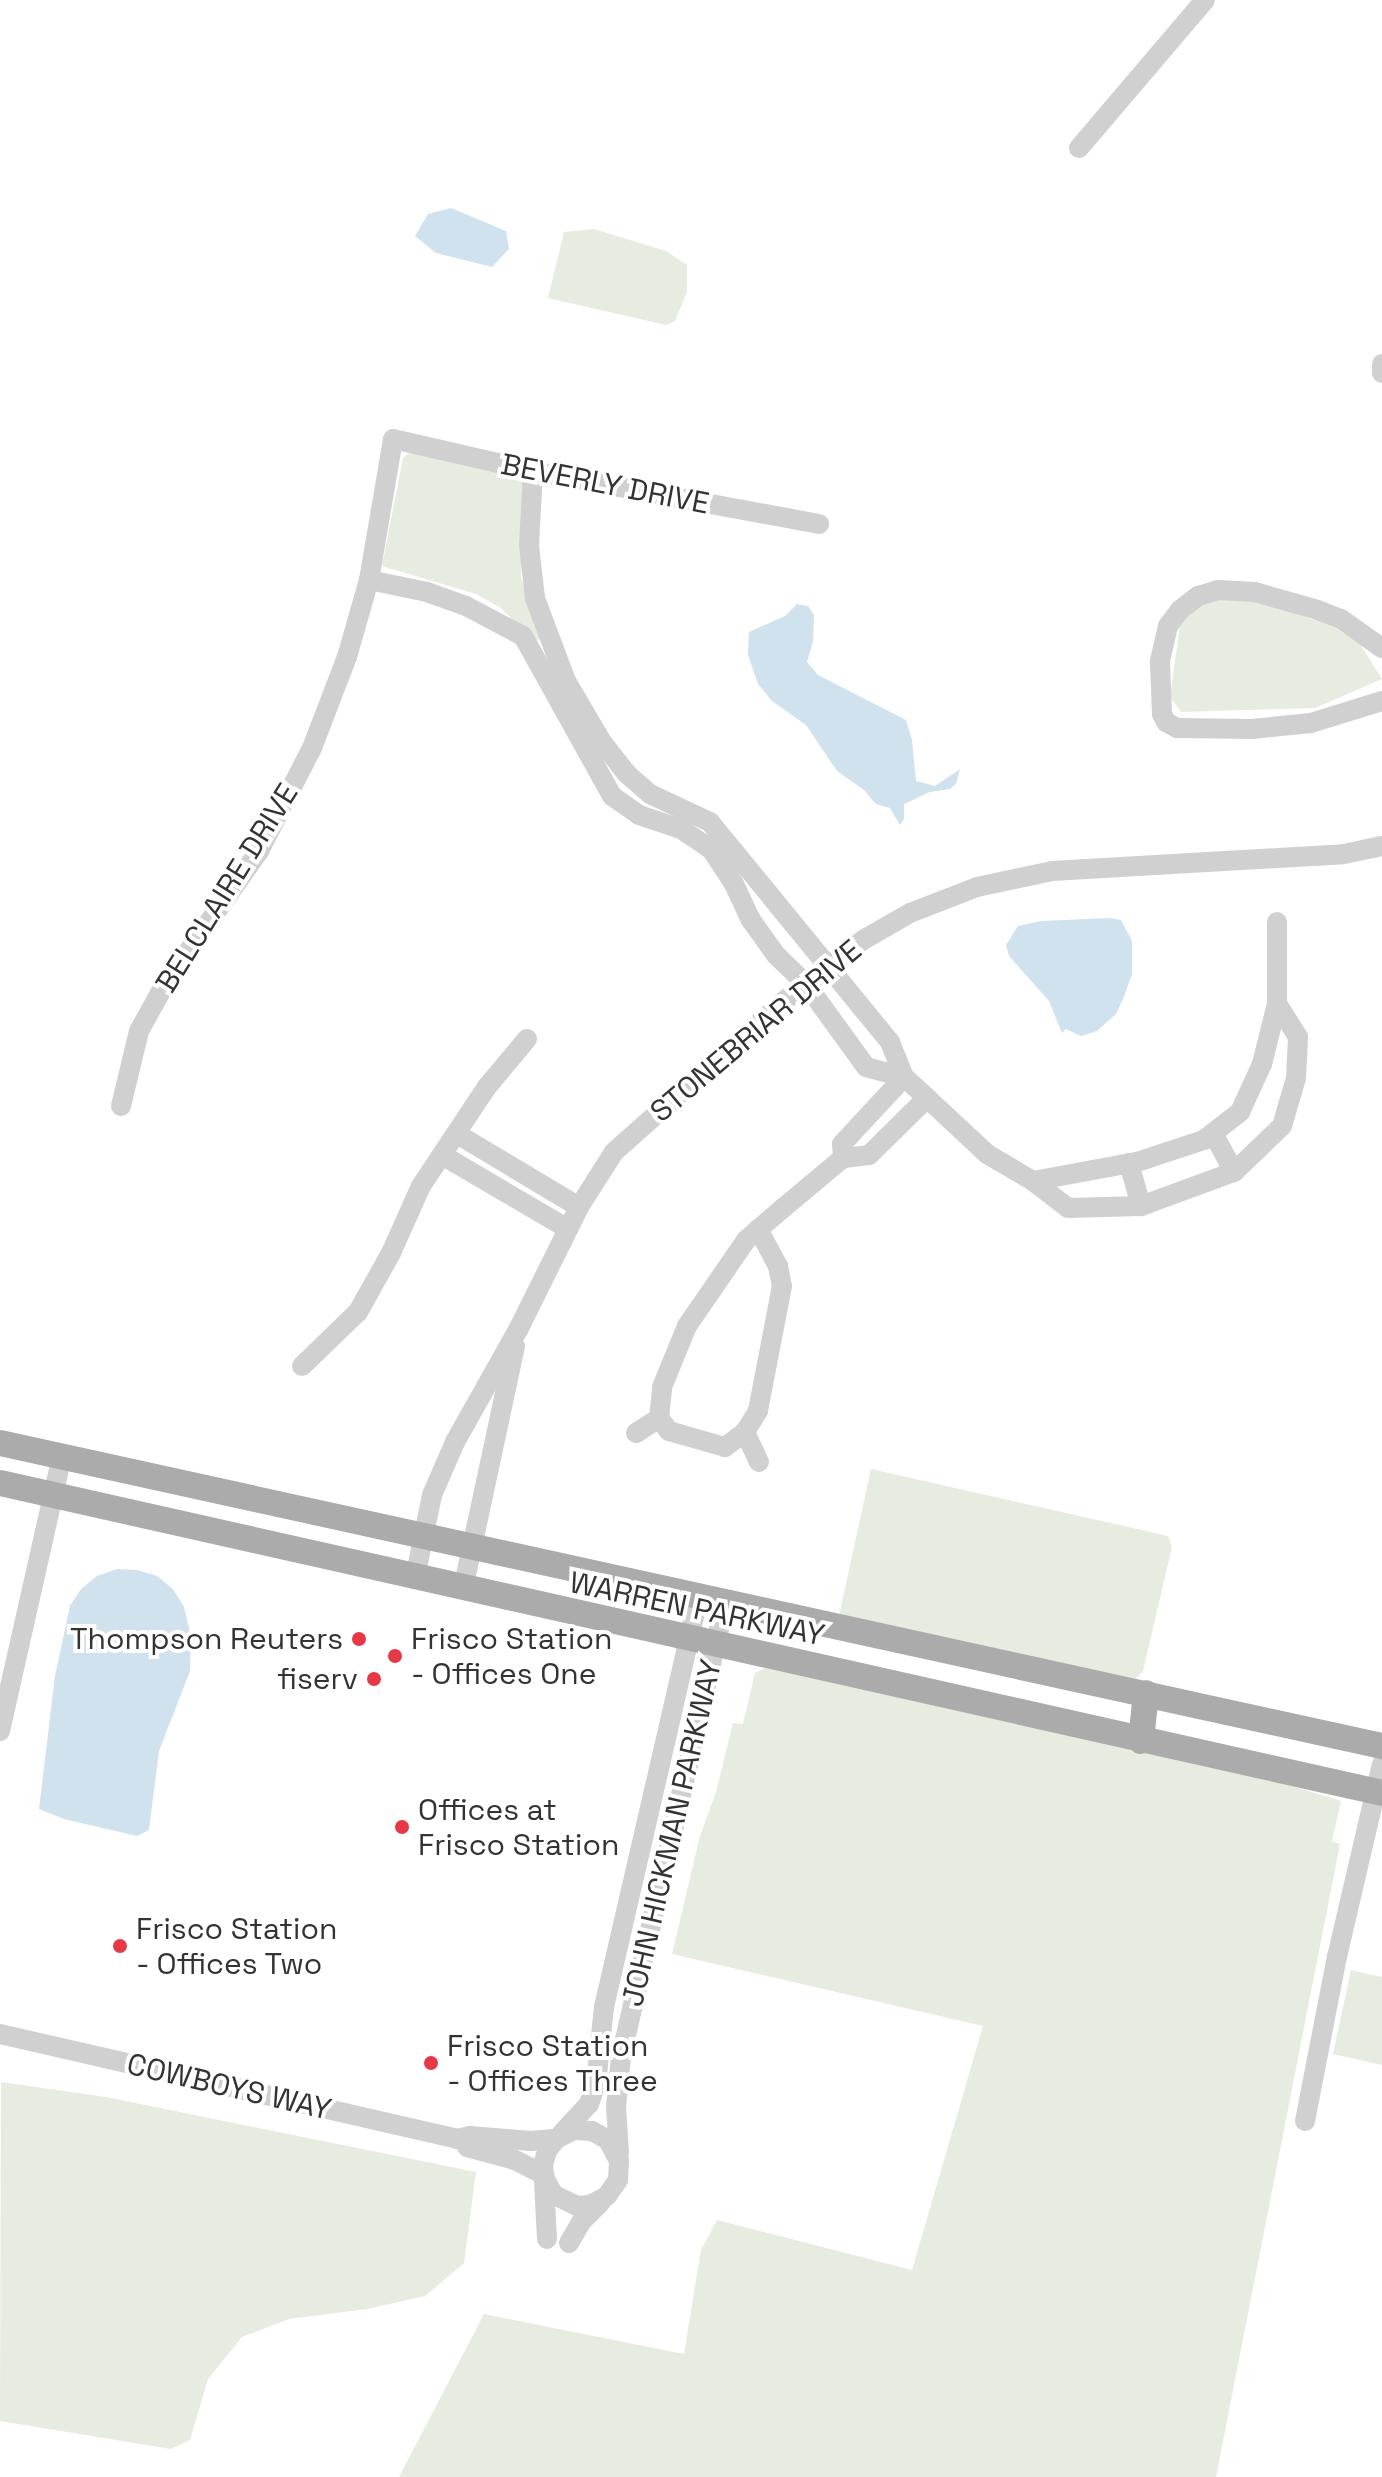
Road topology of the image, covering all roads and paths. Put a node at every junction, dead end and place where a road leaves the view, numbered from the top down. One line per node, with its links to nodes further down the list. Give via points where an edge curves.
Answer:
1 (1205, 0): 2 (street)
2 (1079, 148)
3 (1382, 364): 4 (street)
4 (1382, 373)
5 (393, 439): 6 (street, BEVERLY DRIVE); 8 (street, BELCLAIRE DRIVE)
6 (533, 471): 7 (street, BEVERLY DRIVE); 13 (street, via 529,545 535,598 566,681 602,742 650,794 710,822)
7 (819, 524)
8 (369, 580): 14 (street, via 440,597 492,617 523,636 612,796 639,815 681,829 711,849 759,932); 19 (street, BELCLAIRE DRIVE, via 312,748 259,851 165,984 139,1031)
9 (1382, 648): 10 (street, via 1341,619 1318,610 1255,592 1218,590 1198,596 1180,610 1168,626 1160,662 1162,714 1177,728 1311,723)
10 (1382, 701)
11 (1382, 846): 13 (street, STONEBRIAR DRIVE, via 1344,854 1052,871 977,887 910,913)
12 (1277, 922): 15 (street)
13 (830, 965): 14 (street, STONEBRIAR DRIVE); 17 (street, via 890,1042)
14 (806, 984): 17 (street, via 866,1067); 28 (street, STONEBRIAR DRIVE, via 614,1152)
15 (1277, 1004): 20 (street, via 1262,1064 1240,1112); 25 (street, via 1298,1037 1296,1078 1282,1126)
16 (527, 1039): 21 (street)
17 (904, 1077): 18 (street); 23 (street, via 842,1144)
18 (927, 1098): 23 (street, via 869,1155); 26 (street, via 987,1154)
19 (121, 1106)
20 (1213, 1133): 24 (street); 25 (street)
21 (457, 1134): 22 (street); 28 (street)
22 (442, 1155): 29 (street); 32 (street, via 358,1312)
23 (843, 1158): 30 (street)
24 (1129, 1163): 26 (street); 27 (street)
25 (1234, 1172): 27 (street)
26 (1033, 1181): 27 (street, via 1068,1208)
27 (1141, 1206)
28 (579, 1207): 29 (street, STONEBRIAR DRIVE)
29 (568, 1229): 31 (street, STONEBRIAR DRIVE)
30 (758, 1229): 33 (street, via 687,1326 662,1387); 34 (street, via 778,1266 782,1286 758,1411)
31 (519, 1328): 36 (street, STONEBRIAR DRIVE); 38 (street, STONEBRIAR DRIVE)
32 (302, 1366)
33 (659, 1418): 34 (street, via 669,1431 725,1447); 35 (street)
34 (745, 1432): 40 (street)
35 (636, 1433)
36 (458, 1435): 38 (street); 43 (street, STONEBRIAR DRIVE, via 432,1495)
37 (0, 1443): 39 (main road, WARREN PARKWAY)
38 (492, 1448): 44 (street, STONEBRIAR DRIVE)
39 (62, 1456): 42 (street); 43 (main road, WARREN PARKWAY)
40 (759, 1462)
41 (0, 1483): 42 (main road, WARREN PARKWAY)
42 (52, 1497): 45 (main road, WARREN PARKWAY); 52 (street)
43 (424, 1535): 44 (main road, WARREN PARKWAY); 45 (street, STONEBRIAR DRIVE)
44 (472, 1545): 46 (street, STONEBRIAR DRIVE); 47 (main road, WARREN PARKWAY)
45 (415, 1578): 46 (main road, WARREN PARKWAY)
46 (463, 1589): 49 (main road, WARREN PARKWAY)
47 (699, 1594): 48 (main road, WARREN PARKWAY); 49 (street, JOHN HICKMAN PARKWAY)
48 (726, 1600): 50 (street, JOHN HICKMAN PARKWAY); 51 (main road, WARREN PARKWAY)
49 (688, 1640): 50 (main road, WARREN PARKWAY); 57 (street, JOHN HICKMAN PARKWAY)
50 (715, 1645): 53 (main road, WARREN PARKWAY); 58 (street, JOHN HICKMAN PARKWAY)
51 (1146, 1693): 53 (main road); 54 (main road, WARREN PARKWAY)
52 (0, 1731)
53 (1141, 1741): 56 (main road, WARREN PARKWAY)
54 (1382, 1746)
55 (1382, 1764): 56 (street)
56 (1379, 1793): 60 (street, via 1337,1957)
57 (610, 1982): 58 (street); 61 (street, JOHN HICKMAN PARKWAY, via 596,2084 589,2104)
58 (637, 1987): 63 (street, JOHN HICKMAN PARKWAY, via 617,2082)
59 (0, 2034): 62 (street, COWBOYS WAY)
60 (1305, 2121)
61 (557, 2138): 62 (street, COWBOYS WAY); 63 (street, via 580,2130 598,2133 612,2144); 64 (street, via 545,2155)
62 (457, 2139): 64 (street, COWBOYS WAY, via 467,2148 515,2160)
63 (619, 2161): 65 (street, via 618,2180)
64 (544, 2176): 65 (street, via 554,2195 570,2204 590,2205); 66 (street)
65 (607, 2196): 67 (street)
66 (547, 2239)
67 (569, 2243)

